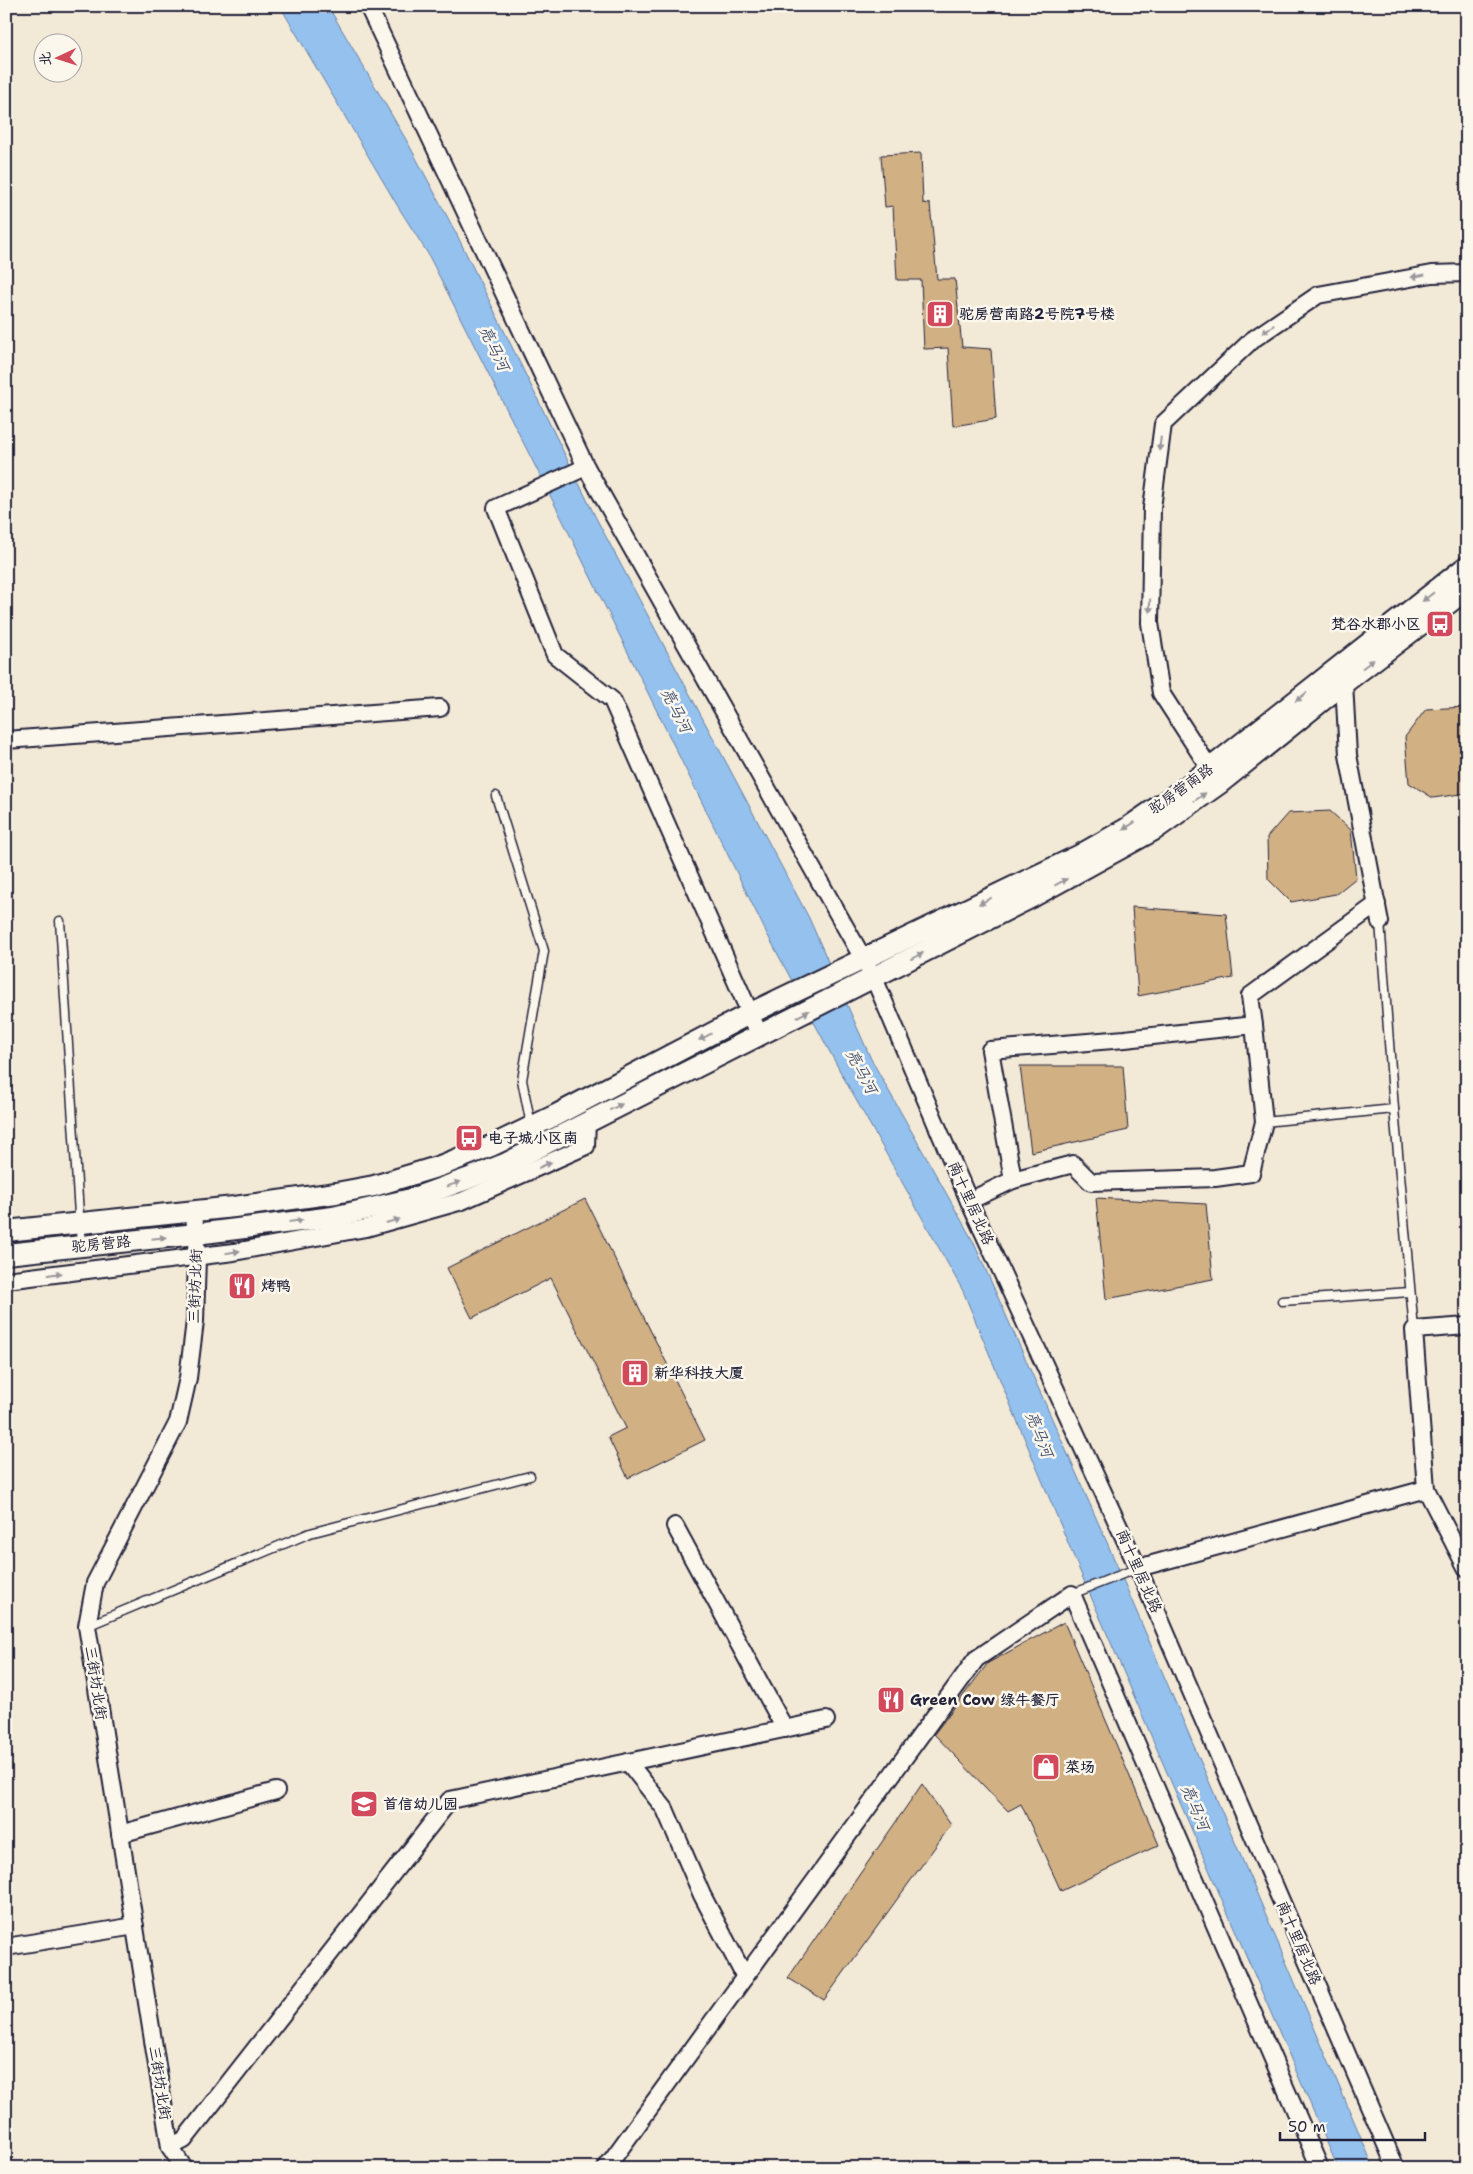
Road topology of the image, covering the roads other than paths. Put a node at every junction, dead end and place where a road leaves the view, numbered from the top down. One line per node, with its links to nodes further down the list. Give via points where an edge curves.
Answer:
1 (368, 6): 3 (street, 南十里居北路)
2 (1467, 273): 9 (street, one-way to 9, via 1432,274 1318,295 1252,340 1162,424 1152,508 1150,623 1161,694)
3 (586, 467): 14 (street, 南十里居北路); 16 (street, via 496,508 555,655 612,700)
4 (1467, 566): 9 (street, 驼房营南路, one-way to 9)
5 (1467, 589): 6 (street, 驼房营南路, one-way to 5)
6 (1344, 683): 9 (street, 驼房营南路); 11 (street, via 1348,755)
7 (440, 708): 8 (street)
8 (6, 740)
9 (1215, 776): 14 (street, 驼房营南路, one-way to 14, via 1080,854); 15 (street, 驼房营南路, one-way to 9, via 1154,830)
10 (496, 796): 22 (lane, via 544,951 522,1080)
11 (1377, 904): 13 (street); 17 (street, via 1250,996)
12 (60, 921): 26 (lane)
13 (1380, 922): 19 (lane)
14 (863, 958): 15 (street, 南十里居北路); 16 (street, 驼房营南路)
15 (874, 978): 18 (street, 驼房营南路, one-way to 15); 24 (street, 南十里居北路)
16 (749, 1014): 18 (street); 22 (street, 驼房营南路, one-way to 22)
17 (1254, 1025): 21 (street); 23 (street, via 990,1050)
18 (760, 1036): 20 (street, 驼房营南路, one-way to 18)
19 (1394, 1109): 21 (lane); 33 (lane)
20 (587, 1121): 22 (street, 驼房营南路); 31 (street, one-way to 20, via 366,1228 462,1201 586,1146)
21 (1264, 1122): 23 (street, via 1251,1173 1215,1178 1091,1182 1073,1164)
22 (534, 1137): 25 (street, 驼房营路, via 491,1146 374,1186); 28 (street, 驼房营路, one-way to 22, via 333,1217 393,1203 467,1180)
23 (1013, 1180): 24 (street)
24 (970, 1200): 40 (street, 南十里居北路)
25 (194, 1211): 26 (street, 驼房营路); 28 (street, 三街坊北街)
26 (80, 1222): 27 (street, 驼房营路); 29 (lane)
27 (6, 1231)
28 (196, 1234): 29 (street, 驼房营路, one-way to 28); 31 (street, 三街坊北街)
29 (81, 1245): 30 (street, 驼房营路)
30 (6, 1254)
31 (197, 1258): 32 (street, one-way to 31); 43 (street, 三街坊北街, via 193,1340 178,1422 95,1583)
32 (6, 1280)
33 (1410, 1292): 34 (lane); 36 (lane)
34 (1282, 1301)
35 (1467, 1326): 36 (street)
36 (1414, 1330): 38 (street)
37 (530, 1476): 43 (lane, via 310,1533)
38 (1426, 1489): 40 (street); 41 (street)
39 (675, 1526): 45 (street)
40 (1138, 1568): 42 (lane); 56 (street, 南十里居北路)
41 (1467, 1570)
42 (1072, 1594): 51 (street, via 976,1659); 55 (street)
43 (87, 1626): 48 (street, 三街坊北街)
44 (826, 1720): 45 (street)
45 (785, 1729): 46 (street)
46 (628, 1762): 51 (street, via 665,1809 702,1895); 52 (street, via 450,1800 184,2140)
47 (276, 1791): 48 (street)
48 (120, 1834): 49 (street, 三街坊北街)
49 (134, 1926): 50 (street); 52 (street, 三街坊北街)
50 (6, 1947)
51 (745, 1978): 54 (street)
52 (170, 2147): 53 (street, 三街坊北街)
53 (184, 2168)
54 (606, 2168)
55 (1320, 2168)
56 (1396, 2168)

